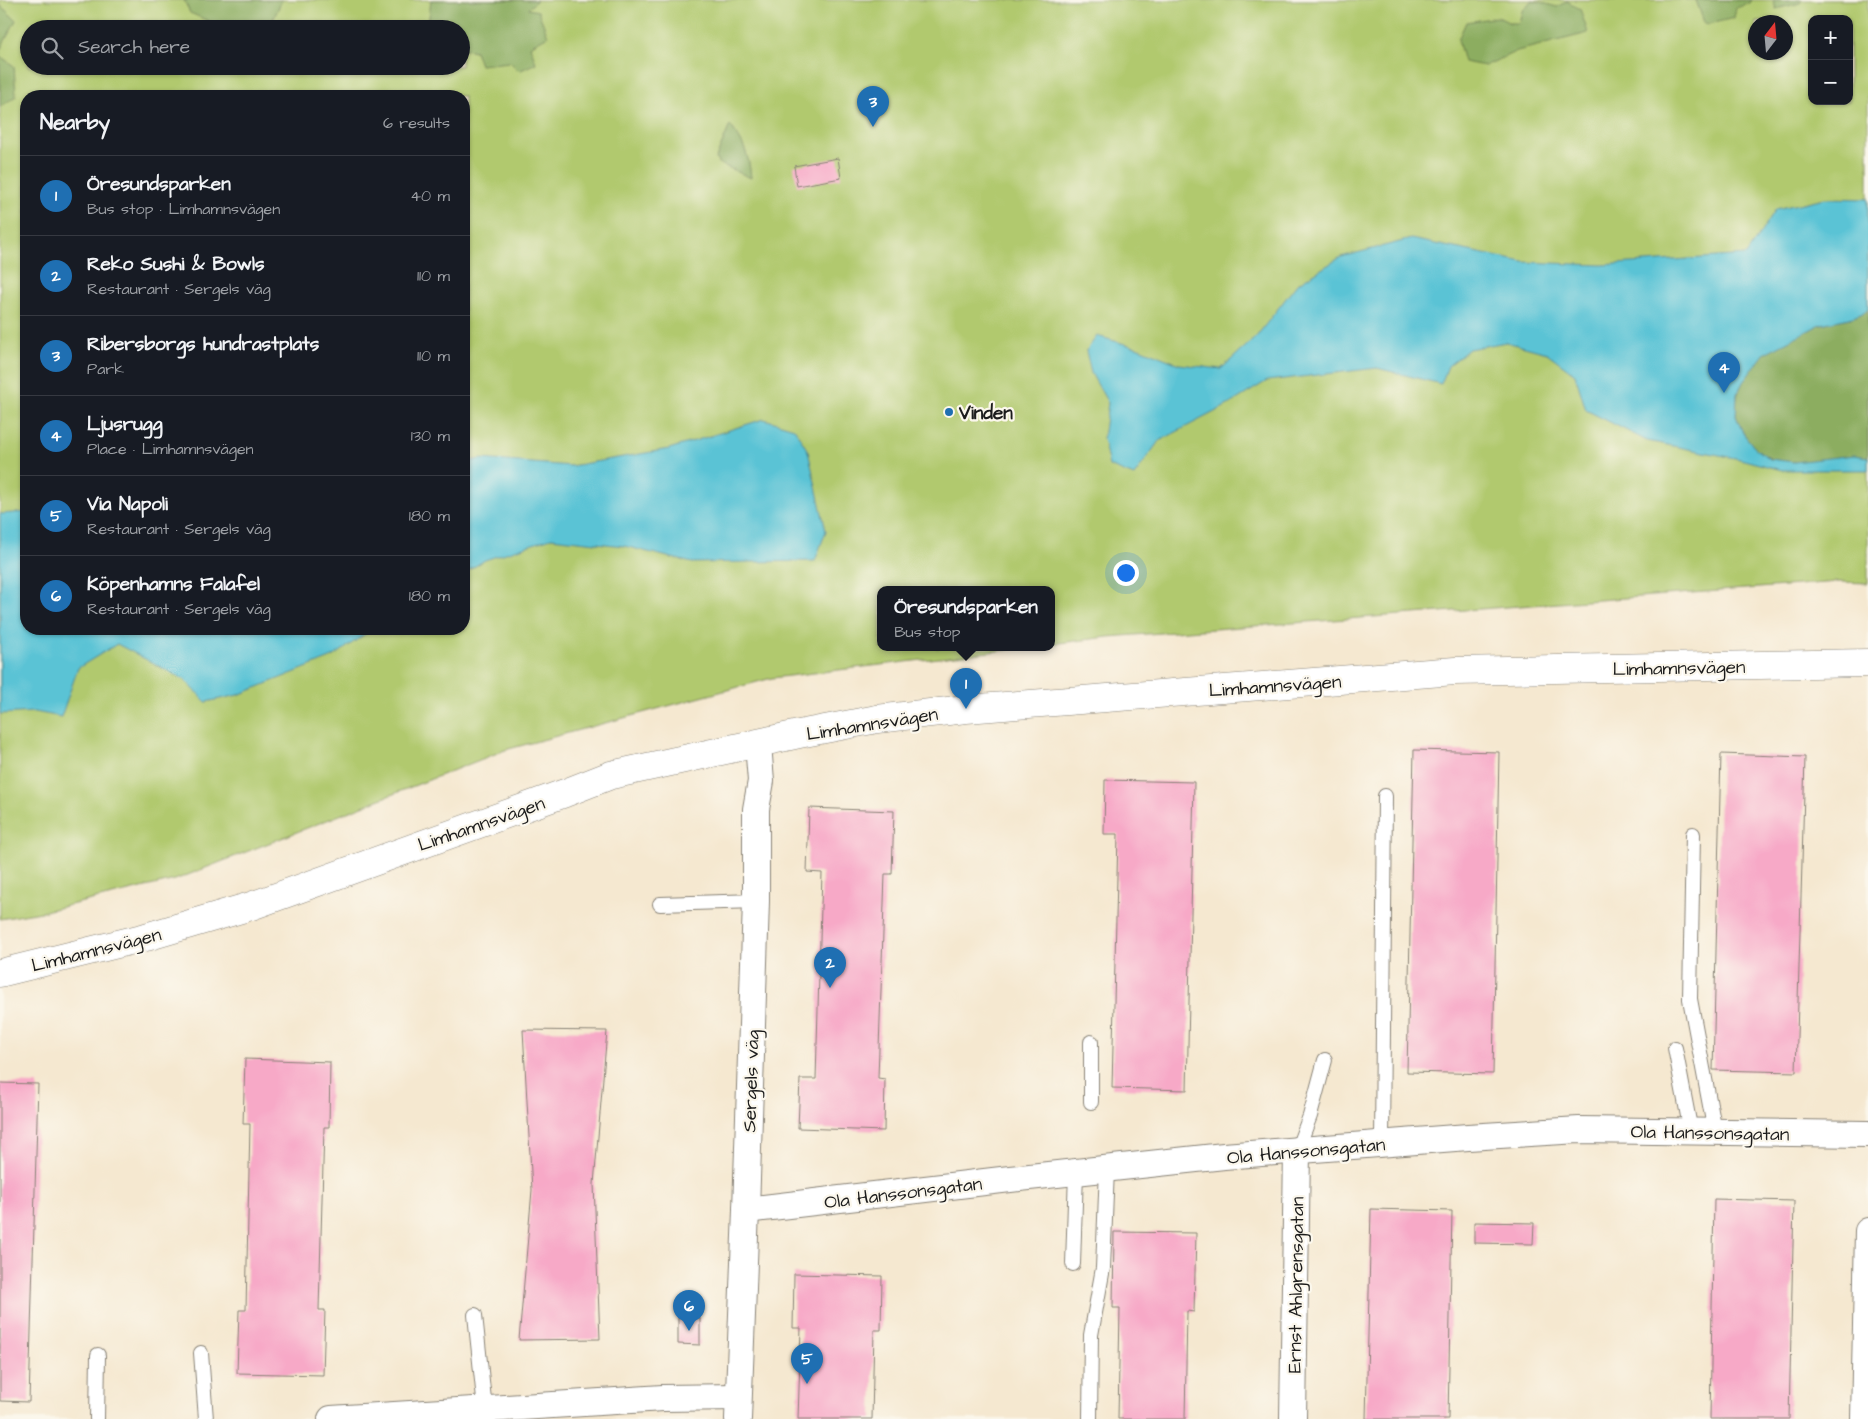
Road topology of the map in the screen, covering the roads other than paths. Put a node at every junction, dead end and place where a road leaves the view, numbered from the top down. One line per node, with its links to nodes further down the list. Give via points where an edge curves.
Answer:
1 (1868, 663): 2 (main road, Limhamnsvägen, via 1455,671 966,709 877,719)
2 (758, 744): 5 (street, Sergels väg, via 761,781 756,809); 7 (main road, Limhamnsvägen, via 610,775 251,906)
3 (1385, 796): 14 (lane)
4 (1694, 834): 12 (lane, via 1690,999)
5 (756, 901): 6 (lane); 18 (street, Sergels väg)
6 (660, 904)
7 (0, 974)
8 (1091, 1042): 11 (lane)
9 (1674, 1048): 12 (lane)
10 (1324, 1060): 15 (lane, via 1310,1116)
11 (1091, 1102)
12 (1703, 1132): 13 (street, Ola Hanssonsgatan); 14 (street, Ola Hanssonsgatan, via 1579,1130)
13 (1868, 1134)
14 (1382, 1144): 15 (street, Ola Hanssonsgatan)
15 (1297, 1150): 16 (street, Ola Hanssonsgatan); 30 (street, Ernst Ahlgrensgatan)
16 (1107, 1168): 17 (street, Ola Hanssonsgatan); 29 (lane, via 1102,1268 1091,1335)
17 (1076, 1172): 18 (street, Ola Hanssonsgatan); 20 (lane)
18 (746, 1210): 24 (street, Sergels väg)
19 (1868, 1231): 31 (street)
20 (1073, 1264)
21 (474, 1315): 25 (lane)
22 (201, 1353): 27 (lane)
23 (98, 1355): 26 (lane)
24 (738, 1408): 25 (street, via 663,1398)
25 (486, 1409): 28 (street)
26 (97, 1419)
27 (206, 1419)
28 (331, 1419)
29 (1090, 1419)
30 (1293, 1419)
31 (1864, 1419)

